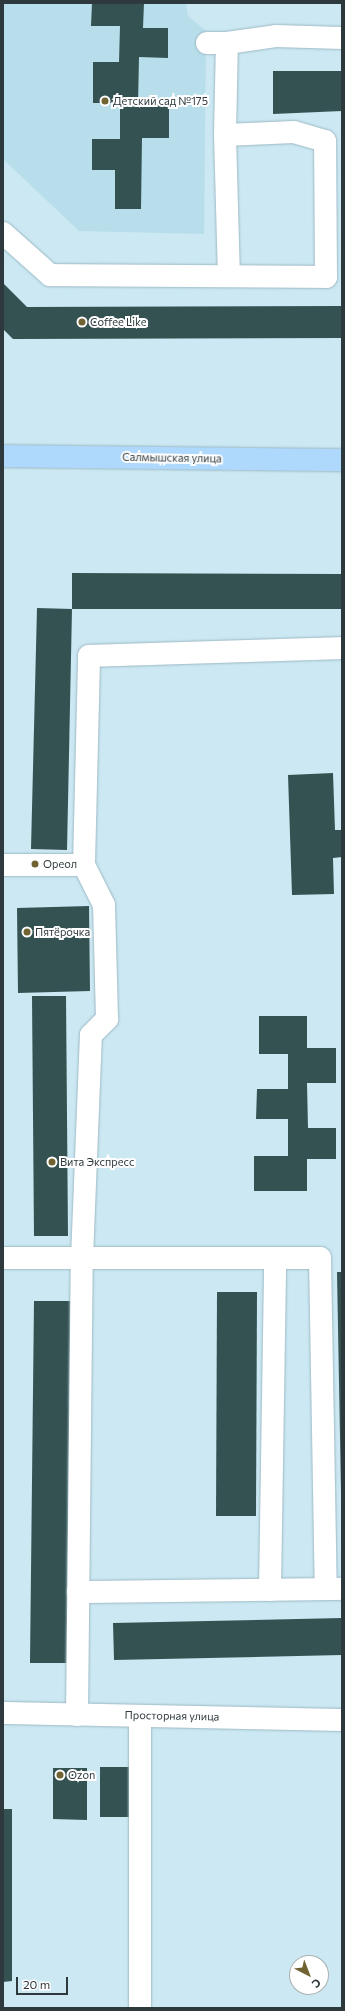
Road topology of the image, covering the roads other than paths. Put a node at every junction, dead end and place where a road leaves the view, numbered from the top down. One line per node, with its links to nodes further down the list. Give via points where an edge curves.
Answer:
1 (342, 38): 2 (street, via 276,36 217,43)
2 (225, 135): 4 (street); 4 (street, via 294,132 325,141 326,277)
3 (3, 234): 4 (street, via 50,275)
4 (229, 275)
5 (3, 456): 6 (main road, Салмышская улица)
6 (342, 460)
7 (342, 648): 8 (street, via 89,656)
8 (84, 865): 9 (street); 11 (street, via 104,905 107,1019 91,1035)
9 (3, 866)
10 (3, 1258): 11 (street)
11 (82, 1258): 12 (street); 15 (street)
12 (275, 1258): 13 (street, via 320,1258); 14 (street)
13 (334, 1589): 14 (street)
14 (270, 1590): 15 (street)
15 (78, 1592): 17 (street)
16 (3, 1713): 17 (street, Просторная улица)
17 (77, 1714): 18 (street, Просторная улица)
18 (140, 1716): 19 (street, Просторная улица); 20 (street)
19 (342, 1720)
20 (140, 2008)

